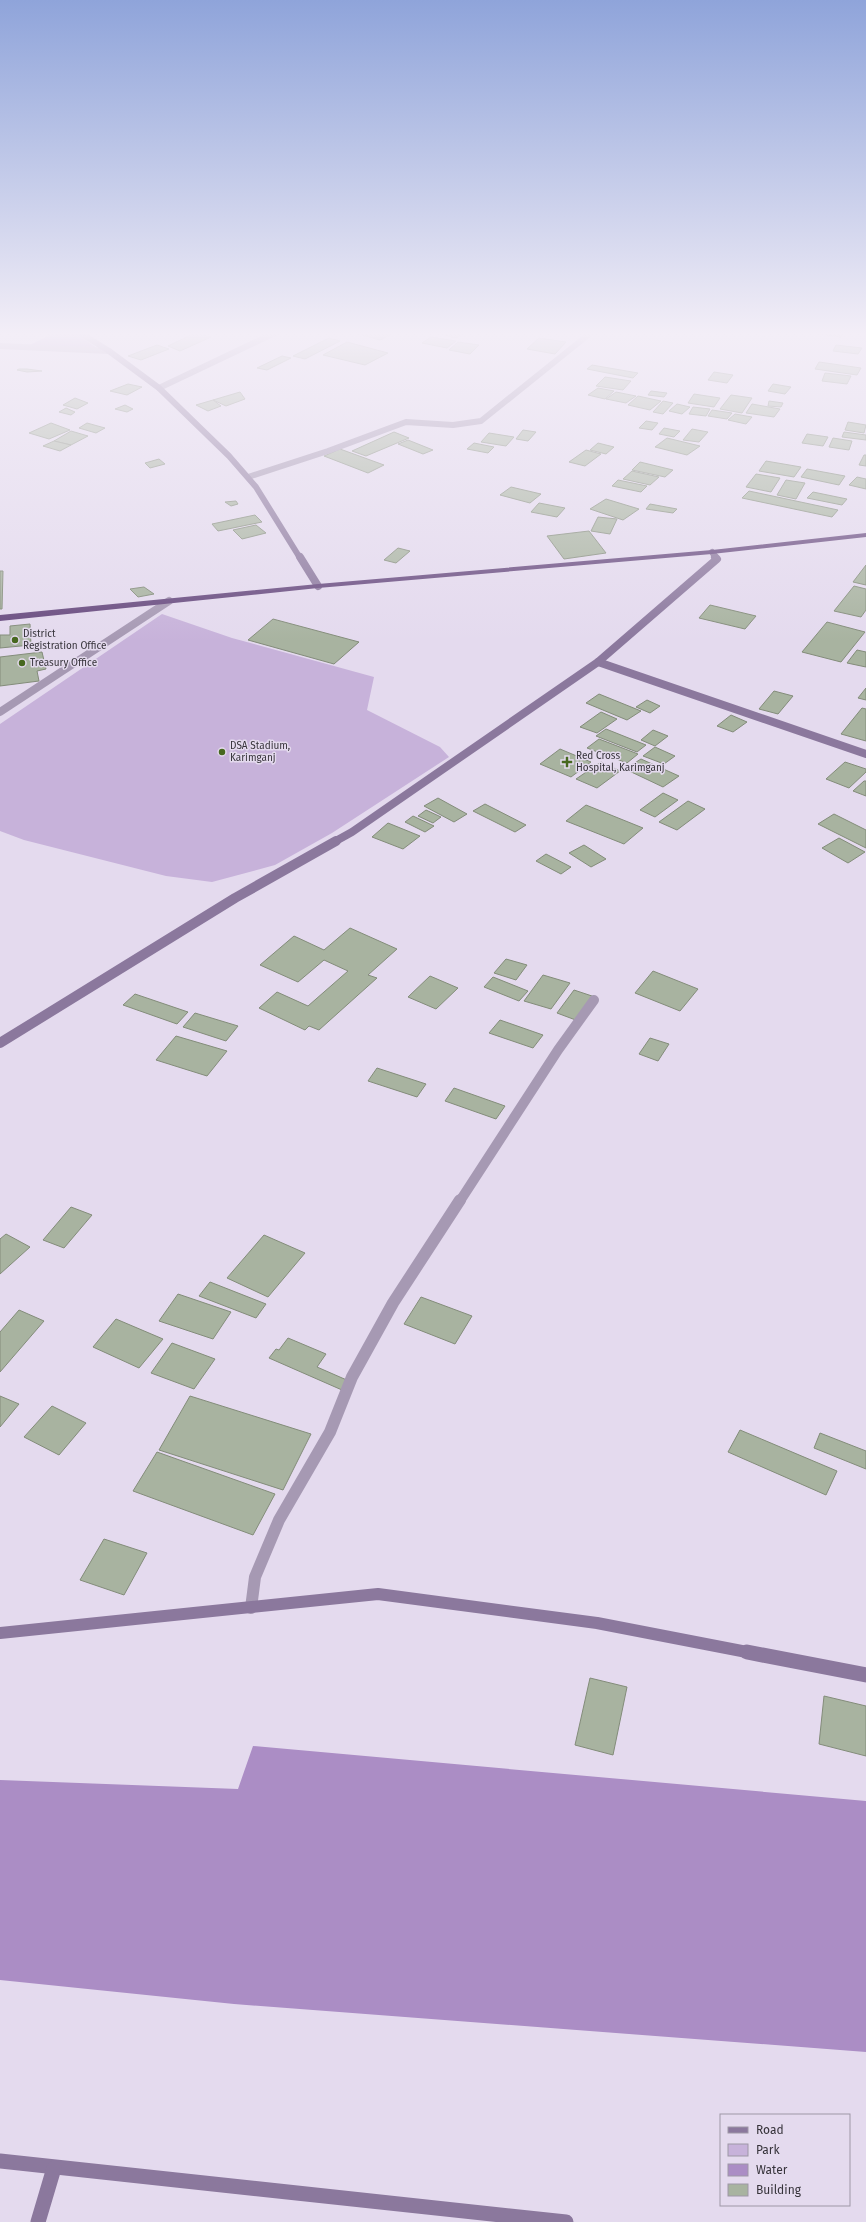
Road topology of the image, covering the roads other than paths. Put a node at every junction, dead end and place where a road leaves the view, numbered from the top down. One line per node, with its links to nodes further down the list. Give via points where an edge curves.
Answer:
1 (206, 435): 3 (street)
2 (373, 435): 3 (street)
3 (248, 477): 6 (street)
4 (866, 535): 5 (highway)
5 (712, 552): 6 (highway); 9 (street, via 716,559)
6 (318, 586): 7 (highway)
7 (169, 601): 8 (highway); 10 (street)
8 (0, 618)
9 (598, 662): 11 (street); 13 (street, via 352,832 235,898)
10 (0, 712)
11 (866, 754)
12 (594, 1000): 14 (street, via 558,1050 389,1309 352,1377 330,1432 279,1520 255,1577)
13 (0, 1043)
14 (251, 1608): 15 (street); 16 (street, via 378,1594 598,1623)
15 (0, 1633)
16 (866, 1675)
17 (0, 2161): 18 (street)
18 (54, 2168): 19 (street); 20 (street)
19 (38, 2222)
20 (566, 2222)

